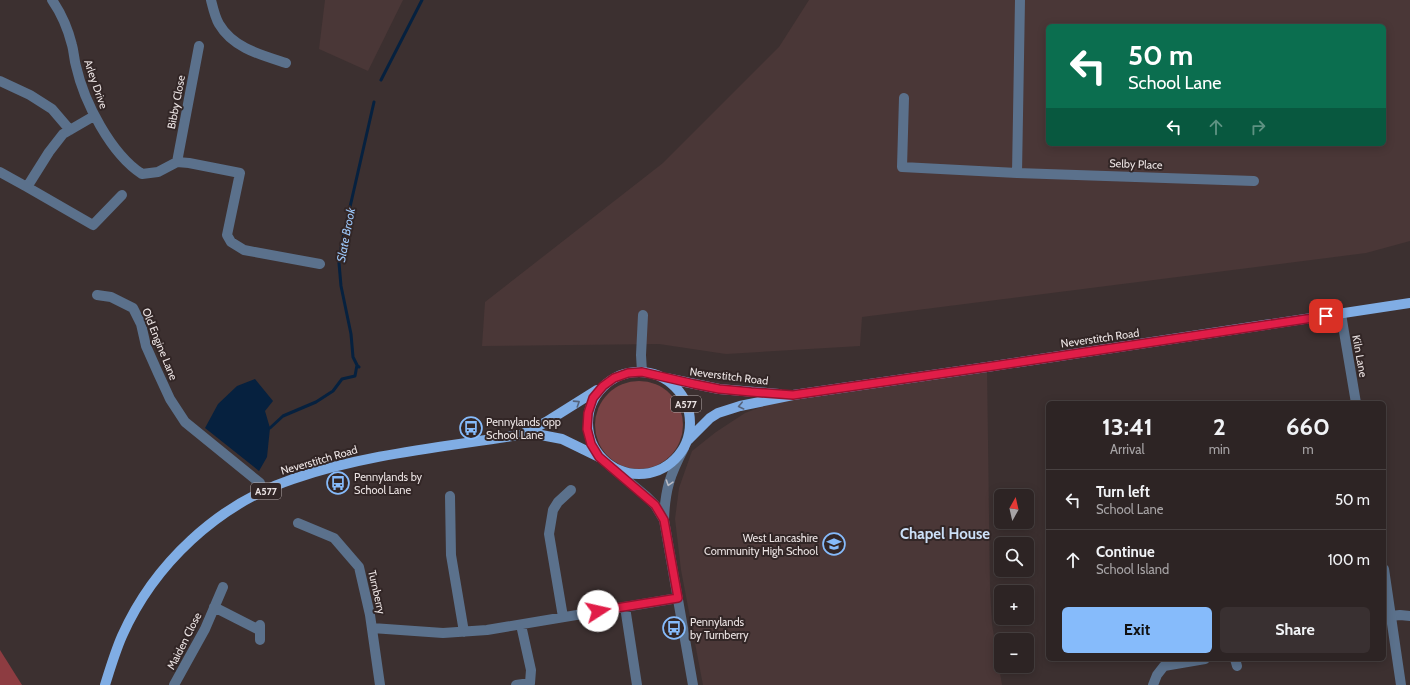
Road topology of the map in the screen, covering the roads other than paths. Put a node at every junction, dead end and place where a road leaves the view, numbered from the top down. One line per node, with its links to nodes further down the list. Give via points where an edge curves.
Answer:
1 (52, 0): 8 (street, Arley Drive, via 72,44 79,77)
2 (211, 0): 5 (street, via 219,24 232,39 252,52)
3 (1020, 0): 12 (street)
4 (199, 46): 10 (street, Bibby Close)
5 (286, 63)
6 (0, 81): 9 (street, via 52,109)
7 (904, 98): 12 (street, Selby Place, via 902,167)
8 (94, 116): 9 (street); 10 (street, Arley Drive, via 132,167 142,174 158,172)
9 (70, 130): 14 (street, via 63,134 49,152)
10 (176, 162): 16 (street, via 240,173 227,235 231,242 244,250)
11 (0, 172): 14 (street)
12 (1017, 173): 13 (street, Selby Place)
13 (1254, 180)
14 (28, 187): 15 (street, via 93,225)
15 (122, 195)
16 (320, 264)
17 (97, 295): 30 (street, Old Engine Lane, via 111,297 133,308 158,373 170,399 185,422)
18 (1410, 303): 19 (main road, Neverstitch Road / A577)
19 (1341, 314): 24 (main road, Neverstitch Road / A577); 25 (street, Kiln Lane)
20 (643, 315): 21 (street)
21 (642, 372): 22 (main road, A577); 23 (main road, A577, via 614,378)
22 (662, 377): 24 (main road, Neverstitch Road / A577, via 719,389); 27 (main road, A577, via 683,397 689,411 690,425)
23 (603, 386): 26 (main road, Neverstitch Road / A577, one-way to 23, via 546,422); 28 (main road, A577, via 593,398 588,413 587,429 591,444)
24 (793, 395): 27 (main road, Neverstitch Road / A577, one-way to 27, via 718,413)
25 (1356, 401)
26 (519, 435): 28 (main road, Neverstitch Road / A577, via 541,435 562,439); 48 (main road, Neverstitch Road / A577, via 330,468 274,486 237,506 199,533 149,588 122,636)
27 (686, 444): 29 (main road, A577, via 674,462 659,471 642,475 625,473); 33 (street, one-way to 33, via 667,486)
28 (599, 457): 29 (main road, A577)
29 (610, 466): 33 (street, via 650,500)
30 (260, 483)
31 (571, 490): 42 (street, via 553,510 549,534)
32 (450, 496): 45 (street, via 451,555)
33 (664, 520): 37 (street)
34 (298, 523): 44 (street, Turnberry, via 334,538 359,567)
35 (1386, 582): 40 (street)
36 (223, 587): 38 (street, Maiden Close)
37 (678, 598): 39 (street, Turnberry); 53 (street)
38 (214, 607): 46 (street, Maiden Close, via 259,627); 49 (street, Maiden Close, via 205,629)
39 (625, 607): 42 (street, Turnberry); 52 (street)
40 (1391, 616): 41 (street); 55 (street)
41 (1410, 616)
42 (563, 617): 43 (street, Turnberry)
43 (521, 624): 45 (street, Turnberry); 51 (street, via 531,670 530,683)
44 (372, 628): 45 (street, Turnberry); 50 (street, Turnberry)
45 (464, 632)
46 (260, 640)
47 (1193, 661): 54 (street, via 1164,666)
48 (106, 685)
49 (174, 685)
50 (380, 685)
51 (516, 685)
52 (637, 685)
53 (693, 685)
54 (1153, 685)
55 (1401, 685)

